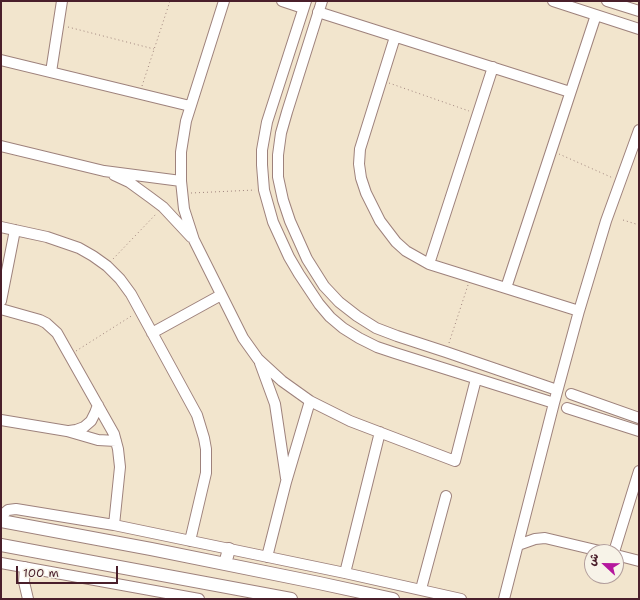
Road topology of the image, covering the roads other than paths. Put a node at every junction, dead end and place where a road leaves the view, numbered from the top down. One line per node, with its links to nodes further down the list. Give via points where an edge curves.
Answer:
1 (62, 1): 15 (street)
2 (224, 1): 17 (street)
3 (282, 1): 7 (street)
4 (322, 1): 9 (street)
5 (553, 1): 10 (street)
6 (607, 1): 8 (street)
7 (304, 4): 33 (street, via 264,136 264,190 273,222 289,256 319,304 343,328 376,347)
8 (639, 11)
9 (318, 12): 12 (street); 34 (street, via 281,133 278,177 290,221 307,259 324,286 339,302 376,328)
10 (596, 15): 11 (street); 16 (street)
11 (639, 29)
12 (395, 37): 14 (street); 25 (street, via 360,149 361,178 373,207 388,232 406,251)
13 (1, 60): 15 (street)
14 (493, 67): 16 (street); 25 (street)
15 (51, 72): 17 (street)
16 (570, 92): 26 (street)
17 (190, 106): 21 (street, via 182,137)
18 (639, 130): 30 (street, via 599,244)
19 (1, 146): 20 (street)
20 (104, 171): 21 (street); 24 (street, via 129,182 163,207)
21 (181, 181): 24 (street, via 188,225)
22 (1, 227): 23 (street)
23 (15, 230): 28 (street); 31 (street, via 47,237 94,256 120,279)
24 (194, 240): 27 (street)
25 (429, 264): 26 (street)
26 (506, 288): 30 (street)
27 (220, 295): 31 (street); 32 (street, via 243,338)
28 (1, 302)
29 (1, 309): 38 (street, via 46,323 57,333)
30 (579, 311): 34 (street)
31 (152, 333): 52 (street, via 197,415 204,438 206,473)
32 (258, 359): 36 (street, via 282,382); 47 (street, via 275,404)
33 (476, 379): 37 (street); 44 (street, via 455,461)
34 (557, 390): 37 (street)
35 (571, 394): 40 (street)
36 (310, 401): 44 (street, via 336,415); 47 (street)
37 (554, 403): 55 (street)
38 (98, 405): 42 (street, via 91,421 84,427); 45 (street)
39 (567, 408): 43 (street)
40 (639, 418)
41 (1, 420): 42 (street)
42 (67, 431): 45 (street, via 98,440)
43 (639, 431)
44 (380, 432): 64 (street)
45 (116, 441): 51 (street, via 120,466)
46 (639, 471): 53 (street)
47 (286, 482): 58 (street)
48 (446, 496): 65 (street)
49 (1, 516): 51 (street, via 8,510 16,509)
50 (1, 521): 62 (main road)
51 (114, 525): 52 (street)
52 (190, 541): 57 (street)
53 (616, 544)
54 (1, 545): 66 (main road)
55 (518, 545): 56 (street, via 535,539 551,538); 72 (street)
56 (584, 547)
57 (229, 548): 58 (street); 62 (main road)
58 (267, 557): 64 (street)
59 (624, 557): 60 (street)
60 (639, 561)
61 (1, 563): 63 (street)
62 (225, 564): 70 (main road)
63 (25, 567): 67 (street, via 24,582); 68 (street)
64 (345, 573): 65 (street)
65 (421, 589): 71 (street)
66 (265, 596): 69 (main road)
67 (28, 599)
68 (199, 599)
69 (291, 599)
70 (393, 599)
71 (461, 599)
72 (504, 599)

